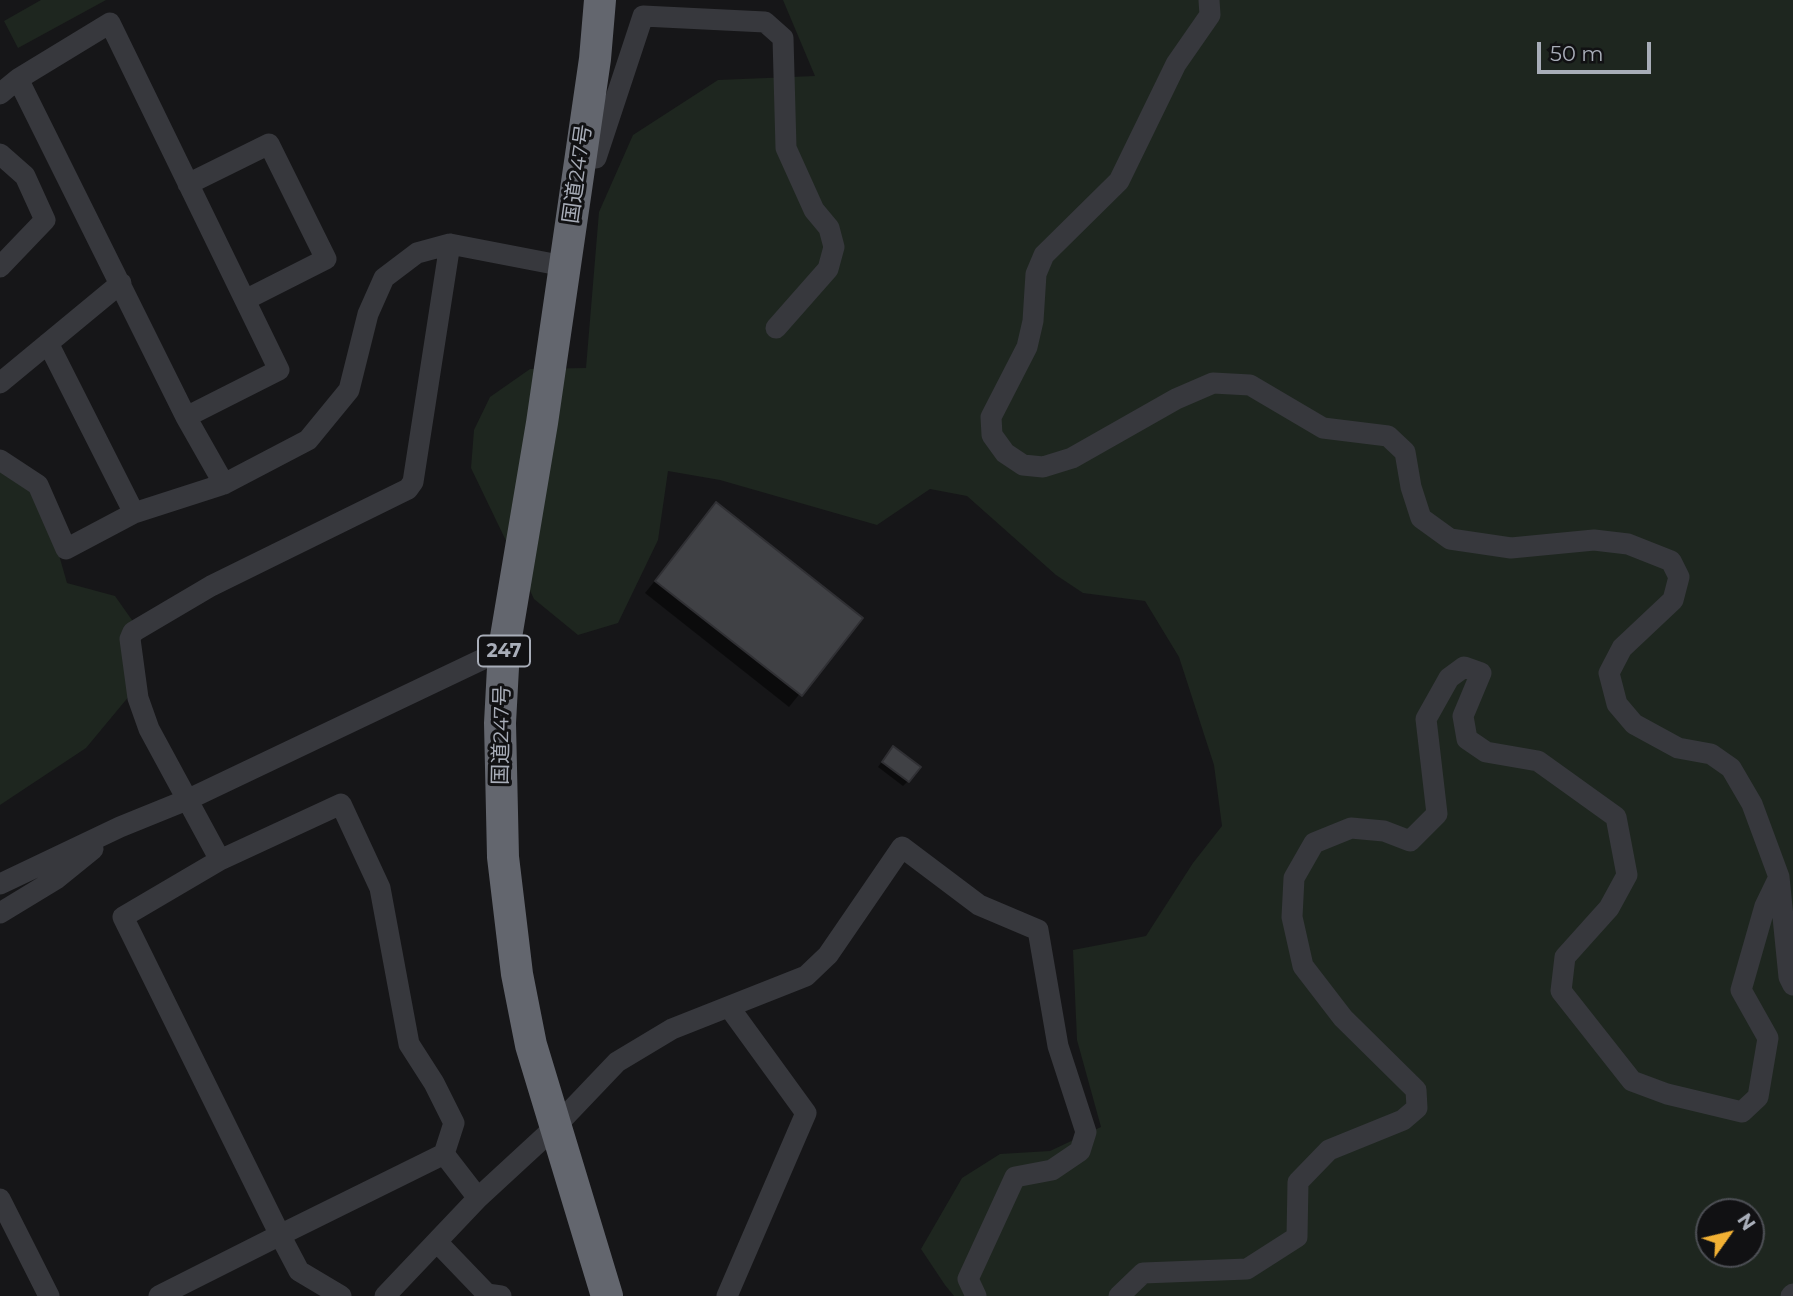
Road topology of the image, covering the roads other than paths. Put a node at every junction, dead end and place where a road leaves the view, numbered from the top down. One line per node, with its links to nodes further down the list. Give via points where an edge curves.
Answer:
1 (600, 0): 7 (highway, 国道247号 / 247)
2 (1209, 0): 26 (street, via 1210,15 1176,64 1119,181 1044,255 1036,274 1027,347 991,417 992,435 1005,453 1023,465 1043,467 1072,458 1213,383 1250,385 1324,428 1388,436 1405,452 1421,518 1450,539 1511,548 1594,540 1628,544 1671,561 1679,577 1673,600 1622,648 1609,673 1617,704 1634,724 1678,748 1711,754 1731,768 1752,804)
3 (690, 9): 7 (street, via 643,16 596,158); 14 (street, via 765,22 783,38 786,148 814,210 829,228 834,247 828,269)
4 (18, 79): 5 (street); 8 (street, via 110,23); 12 (street)
5 (0, 94)
6 (0, 154): 10 (street, via 25,176 45,219)
7 (580, 157): 11 (highway, 国道247号 / 247)
8 (188, 184): 13 (street); 13 (street, via 269,144 326,259)
9 (450, 244): 11 (street); 19 (street, via 417,253 384,278 368,314 349,390 308,440); 22 (street, via 413,482 408,489 211,586 133,632 130,639 138,698 149,730)
10 (4, 256)
11 (564, 266): 21 (highway, 国道247号 / 247)
12 (121, 283): 15 (street); 17 (street)
13 (245, 300): 17 (street, via 279,370)
14 (776, 328)
15 (48, 343): 16 (street); 20 (street)
16 (0, 383)
17 (187, 417): 19 (street)
18 (0, 460): 20 (street, via 38,485 66,549)
19 (224, 484): 20 (street)
20 (134, 513)
21 (504, 649): 22 (street); 31 (highway, 国道247号 / 247, via 500,723 503,857 517,974 531,1045)
22 (189, 799): 23 (street); 24 (street)
23 (120, 827): 25 (street, via 32,853); 27 (street); 28 (street, via 57,879)
24 (220, 860): 32 (street, via 341,804 380,888 409,1044 454,1124); 35 (street, via 123,916)
25 (0, 869)
26 (1779, 877): 29 (street, via 1788,977); 45 (street, via 1765,906 1741,990 1768,1038 1758,1097 1742,1112 1633,1081 1561,991 1565,957 1609,908 1627,874 1616,817 1538,761 1486,752 1467,739 1463,716 1481,673 1464,667 1449,678 1426,719 1437,814 1410,841 1384,831 1351,828 1314,843 1294,878 1292,917 1303,966 1343,1018 1416,1090 1416,1108 1403,1120 1329,1150 1298,1182 1297,1237 1247,1269 1143,1273)
27 (0, 884)
28 (0, 913)
29 (1793, 985)
30 (729, 1007): 31 (street, via 672,1029 617,1062); 43 (street, via 807,1113); 44 (street, via 806,976 821,962 902,847 979,905 1038,930 1058,1046 1086,1132 1080,1151 1052,1170 1015,1177 968,1279)
31 (555, 1127): 33 (street); 42 (highway, 国道247号 / 247)
32 (444, 1154): 33 (street); 35 (street)
33 (478, 1198): 36 (street)
34 (0, 1199): 37 (street)
35 (280, 1235): 38 (street); 39 (street, via 299,1271)
36 (436, 1242): 40 (street); 41 (street, via 487,1294)
37 (49, 1296)
38 (159, 1296)
39 (341, 1296)
40 (385, 1296)
41 (501, 1296)
42 (607, 1296)
43 (727, 1296)
44 (976, 1296)
45 (1119, 1296)

